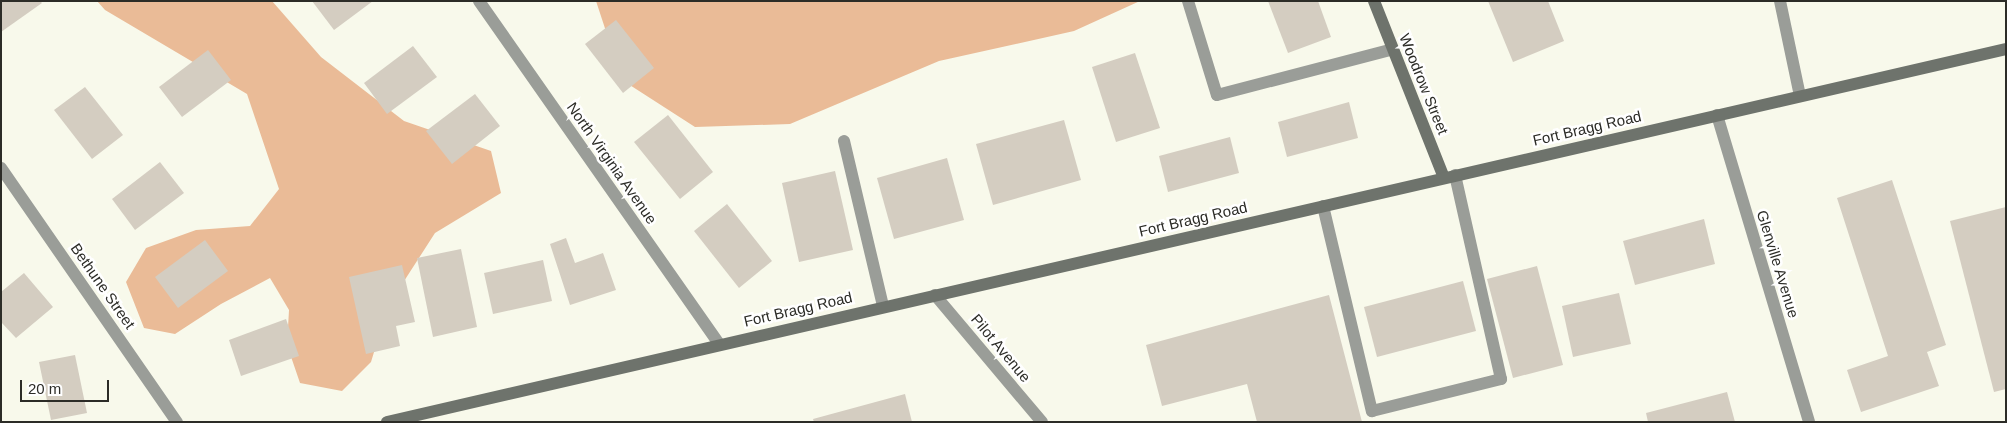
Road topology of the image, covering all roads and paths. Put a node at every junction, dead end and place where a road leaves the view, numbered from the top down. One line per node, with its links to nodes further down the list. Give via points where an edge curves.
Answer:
1 (479, 1): 15 (street, North Virginia Avenue)
2 (1188, 1): 5 (street, via 1217,95)
3 (1374, 1): 5 (main road, Woodrow Street)
4 (1780, 1): 7 (street)
5 (1393, 49): 11 (main road, Woodrow Street)
6 (2006, 49): 7 (main road, Fort Bragg Road)
7 (1800, 96): 8 (main road, Fort Bragg Road)
8 (1717, 116): 11 (main road, Fort Bragg Road); 20 (street, Glenville Avenue)
9 (844, 141): 14 (street)
10 (1, 168): 17 (street, Bethune Street)
11 (1450, 177): 12 (main road, Fort Bragg Road); 12 (street, via 1501,379 1372,411)
12 (1323, 206): 13 (main road, Fort Bragg Road)
13 (935, 295): 14 (main road, Fort Bragg Road); 19 (street, Pilot Avenue)
14 (883, 306): 15 (main road, Fort Bragg Road)
15 (719, 344): 16 (main road, Fort Bragg Road)
16 (416, 419): 18 (main road, Fort Bragg Road)
17 (177, 422)
18 (387, 422)
19 (1042, 422)
20 (1808, 422)

